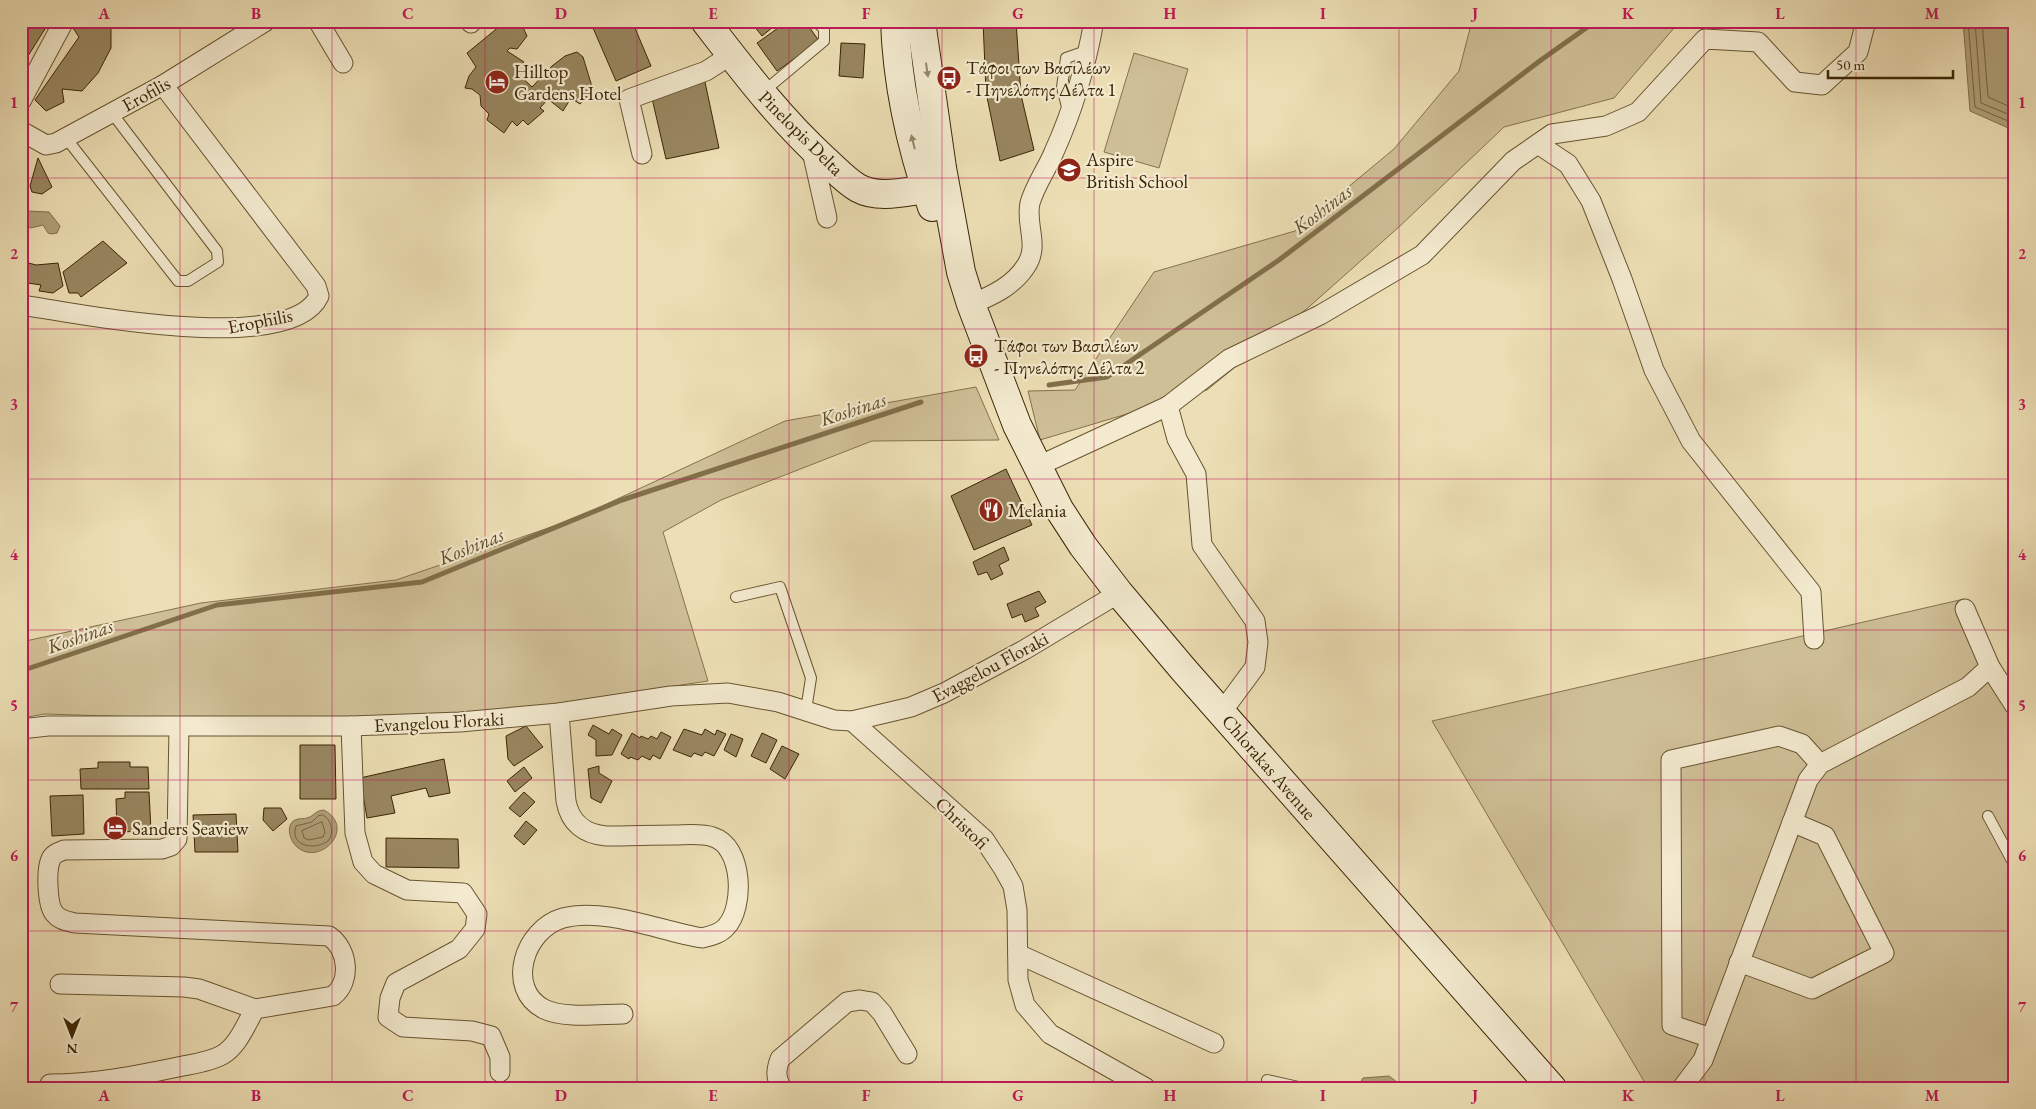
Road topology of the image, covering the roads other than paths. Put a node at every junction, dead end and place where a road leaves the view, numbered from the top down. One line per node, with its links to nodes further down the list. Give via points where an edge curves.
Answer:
1 (64, 21): 14 (street)
2 (266, 21): 12 (street, Erofilis)
3 (318, 21): 11 (street)
4 (816, 21): 13 (lane, via 824,29 824,41)
5 (895, 21): 21 (main road, one-way to 5, via 904,106)
6 (921, 21): 23 (main road, one-way to 23)
7 (1094, 21): 24 (street, via 1089,50 1069,114 1030,204 1033,239 1027,265 1006,287)
8 (1866, 21): 18 (street, via 1858,52 1822,85 1795,82 1758,42 1705,39 1638,112 1606,126 1552,134)
9 (706, 22): 10 (main road, Pinelopis Delta)
10 (730, 55): 13 (main road, Pinelopis Delta); 20 (street, via 706,71 629,99)
11 (343, 63)
12 (163, 85): 15 (street, Erofilis); 25 (street, Erophilis, via 316,286 319,296 316,303 296,316 279,321 213,330)
13 (761, 94): 19 (main road, Pinelopis Delta)
14 (21, 101)
15 (112, 113): 17 (street, Erofilis); 17 (lane, via 217,251 218,262 188,281 178,281)
16 (21, 131): 17 (street, Erofilis, via 46,145)
17 (66, 138)
18 (1538, 144): 26 (street, via 1513,161 1422,255 1320,315 1229,359); 31 (street, via 1568,164 1591,201 1654,370 1691,441 1811,592)
19 (811, 147): 21 (main road, Pinelopis Delta, via 858,188 890,194); 22 (street)
20 (642, 154)
21 (926, 189): 23 (main road)
22 (827, 218)
23 (961, 272): 24 (main road, Chlorakas Avenue)
24 (971, 304): 27 (main road, Chlorakas Avenue)
25 (21, 305)
26 (1168, 406): 27 (street); 36 (street, via 1177,439 1196,474 1202,545 1255,621 1258,642 1254,666)
27 (1036, 466): 28 (main road, Chlorakas Avenue, via 1073,531)
28 (1119, 593): 36 (main road, Chlorakas Avenue); 37 (street, Evaggelou Floraki, via 944,693 912,707)
29 (736, 597): 34 (lane, via 780,587 811,678)
30 (1965, 609): 32 (street)
31 (1814, 639)
32 (1990, 667): 33 (street); 41 (street, via 1968,687)
33 (2015, 706)
34 (806, 710): 35 (street, Evangelou Floraki, via 728,693 671,696); 37 (street, Evangelou Floraki, via 834,720)
35 (559, 713): 38 (street, Evangelou Floraki, via 460,722); 49 (street, via 568,813 580,828 606,836 713,837 723,843 735,862 737,888 732,918 726,928 713,935 702,938 621,919 588,916 564,918 536,933 524,957 523,971 524,987 537,1005 558,1013)
36 (1221, 713): 59 (main road, Chlorakas Avenue)
37 (852, 721): 45 (street, Christofi, via 984,840 1013,886)
38 (351, 726): 39 (street, Evangelou Floraki); 53 (street, via 355,833 363,862 374,874 407,890 463,893 477,914 475,929 459,949 396,983 388,1017 402,1027 472,1031 491,1036 500,1057)
39 (179, 727): 40 (street, Evangelou Floraki, via 48,726); 48 (street, via 177,839 162,849 64,850 56,853 48,870 48,900 55,915 75,923 321,934 337,941 344,957 344,983 334,996)
40 (21, 729)
41 (1820, 764): 43 (street, via 1808,780); 50 (street, via 1802,744 1779,736 1671,760 1672,1025)
42 (1988, 816): 44 (lane)
43 (1792, 822): 46 (street); 46 (street, via 1825,836 1884,953 1812,989)
44 (2014, 862)
45 (1018, 954): 51 (street); 57 (street, Christofi, via 1018,980 1025,1005 1050,1034)
46 (1739, 962): 50 (street)
47 (60, 984): 48 (street, via 199,989)
48 (255, 1009): 55 (street, via 232,1048 222,1056 125,1078)
49 (623, 1014)
50 (1710, 1038): 60 (street, via 1703,1060)
51 (1214, 1043)
52 (907, 1054): 56 (street, via 872,1002 847,1002 780,1059 776,1069 777,1081)
53 (500, 1072)
54 (1267, 1080): 58 (lane)
55 (50, 1084)
56 (782, 1088)
57 (1146, 1088)
58 (1304, 1088)
59 (1552, 1088)
60 (1682, 1088)

